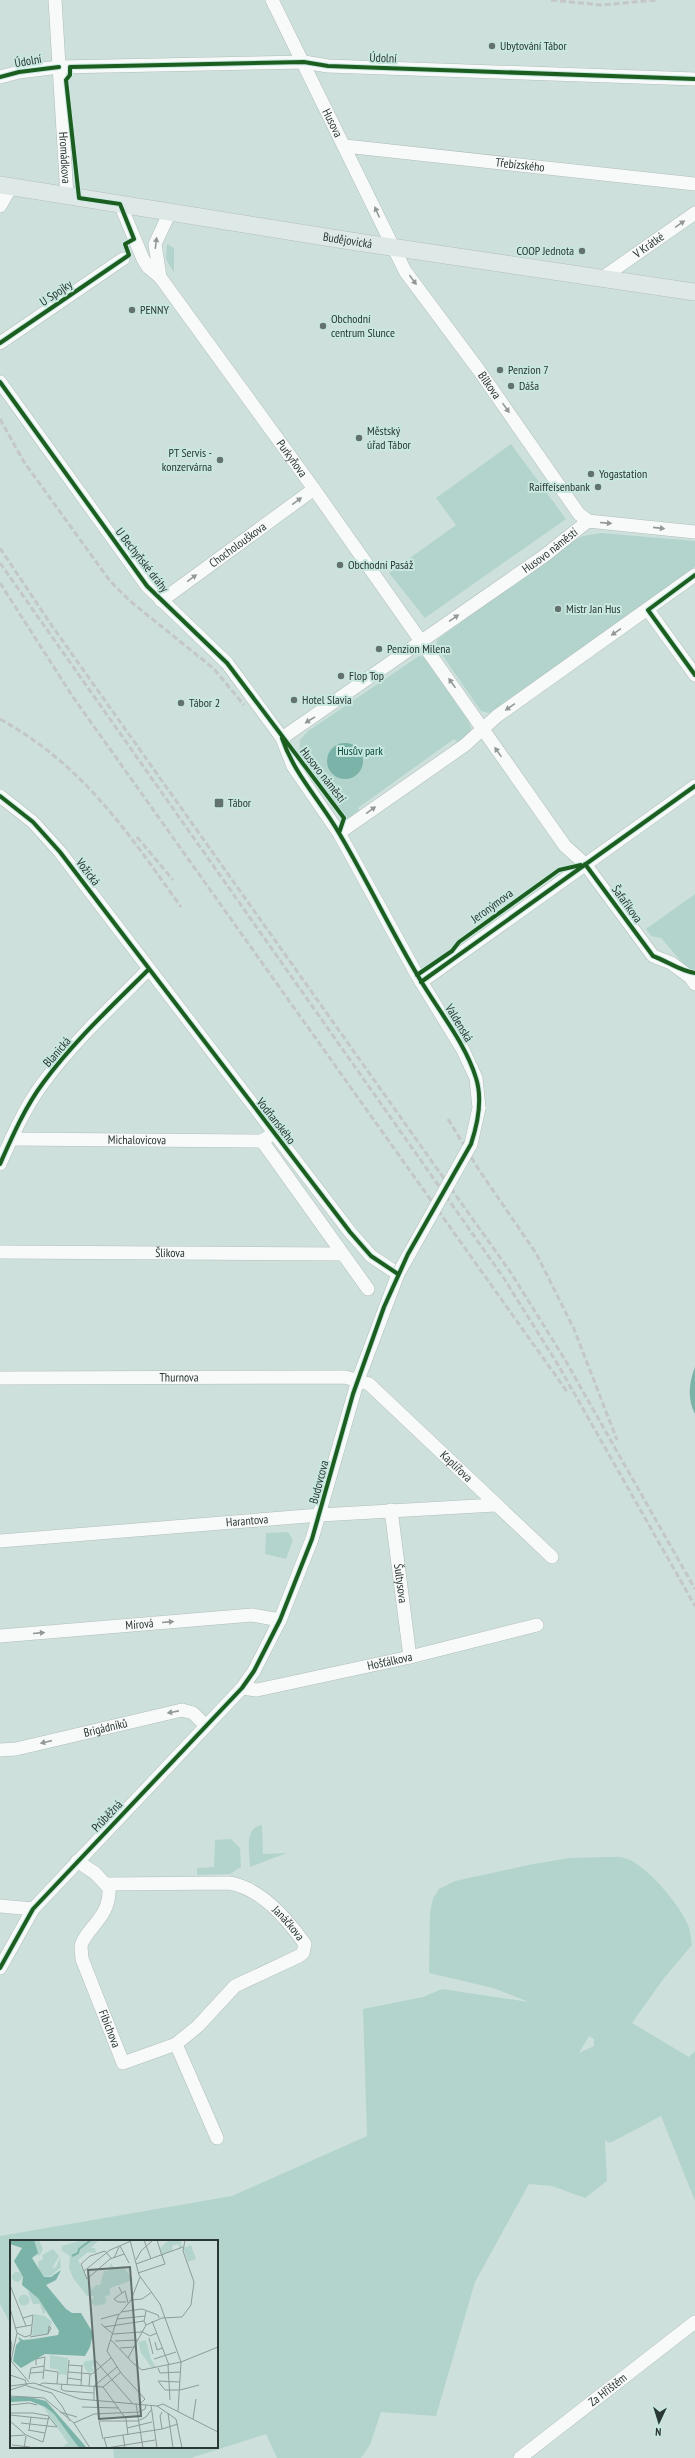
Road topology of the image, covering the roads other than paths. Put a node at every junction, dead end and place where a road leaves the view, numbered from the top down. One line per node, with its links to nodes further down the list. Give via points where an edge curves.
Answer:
1 (55, 0): 4 (street, Hromádkova)
2 (272, 0): 3 (street, Husova)
3 (304, 62): 4 (street, Údolní); 6 (street, Údolní, via 328,66); 7 (street, Husova)
4 (59, 67): 5 (street, Údolní); 10 (street, Hromádkova)
5 (0, 77)
6 (695, 80)
7 (345, 146): 8 (street, Třebízského); 15 (street, Husova, one-way to 7)
8 (695, 184)
9 (6, 186): 10 (main road, Budějovická); 12 (street)
10 (67, 196): 11 (main road, Budějovická)
11 (120, 204): 13 (main road, Budějovická); 17 (street, Purkyňova, via 143,259)
12 (0, 206)
13 (170, 212): 15 (main road, Budějovická); 17 (street, Purkyňova, one-way to 13, via 155,244)
14 (695, 213): 18 (street, V Krátké, one-way to 14)
15 (392, 247): 18 (main road, Budějovická); 23 (street, Bílkova, one-way to 23, via 406,271 579,514)
16 (123, 259): 20 (street, U Spojky)
17 (160, 277): 22 (street, Purkyňova)
18 (602, 278): 19 (main road, Budějovická)
19 (695, 292)
20 (0, 343)
21 (0, 382): 26 (street, U Bechyňské dráhy)
22 (314, 488): 26 (street, Chocholouškova, one-way to 22); 28 (street, Purkyňova)
23 (588, 521): 24 (street, Husovo náměstí, one-way to 24); 28 (street, Husovo náměstí, one-way to 23, via 450,620 544,556)
24 (695, 532)
25 (695, 575): 27 (street)
26 (161, 601): 31 (street, U Bechyňské dráhy, via 227,663)
27 (648, 610): 29 (street); 30 (street, one-way to 30, via 497,716)
28 (423, 642): 30 (street, one-way to 28); 31 (street, Husovo náměstí, one-way to 31)
29 (695, 675)
30 (483, 730): 34 (street, one-way to 30); 35 (street, Šafaříkova, one-way to 30, via 565,846)
31 (282, 738): 34 (street, Husovo náměstí, via 293,766)
32 (695, 786): 35 (street, Jeronýmova)
33 (0, 796): 36 (street, Vožická, via 33,822 60,852)
34 (339, 833): 37 (street, Valdenská)
35 (585, 864): 37 (street, Jeronýmova); 38 (street, Šafaříkova, via 653,956 666,960 682,970)
36 (150, 969): 39 (street, Vodňanského); 40 (street, Blanická, via 81,1039 43,1084)
37 (421, 982): 44 (street, Valdenská, bridge, via 463,1050 476,1078 480,1108 471,1144)
38 (695, 984)
39 (268, 1138): 40 (street, Michalovicova); 43 (street, Vodňanského); 44 (street, Vodňanského, via 364,1250)
40 (11, 1139): 41 (street, Blanická)
41 (0, 1164)
42 (0, 1252): 43 (street, Šlikova)
43 (341, 1254): 45 (street, Vodňanského)
44 (398, 1274): 47 (street, Budovcova)
45 (368, 1289)
46 (0, 1378): 47 (street, Thurnova, via 346,1377)
47 (358, 1380): 48 (street, Kaplířova, via 369,1384); 50 (street, Budovcova)
48 (496, 1505): 49 (street, Harantova); 52 (street, Kaplířova)
49 (391, 1510): 50 (street, Harantova); 56 (street, Šultysova)
50 (320, 1515): 51 (street, Harantova); 53 (street, Budovcova)
51 (0, 1541)
52 (552, 1557)
53 (280, 1620): 55 (street, Mírová, one-way to 53, via 252,1615); 57 (street, Budovcova, via 254,1671)
54 (537, 1625): 56 (street, Hošťálkova)
55 (0, 1636)
56 (410, 1656): 57 (street, Hošťálkova, via 257,1690)
57 (242, 1688): 58 (street, Průběžná)
58 (206, 1726): 59 (street, Brigádníků, one-way to 59, via 193,1713 182,1710 16,1749); 60 (street, Průběžná)
59 (0, 1750)
60 (77, 1861): 61 (street); 63 (street, Průběžná)
61 (108, 1884): 65 (street, Fibichova, via 110,1892 102,1915 81,1950 82,1959 123,2063); 65 (street, Janáčkova, via 242,1885 253,1890 278,1913 305,1944 303,1952 298,1956 234,1986 198,2026)
62 (0, 1906): 63 (street)
63 (33, 1909): 64 (street, Průběžná)
64 (0, 1968)
65 (176, 2044): 66 (street)
66 (217, 2138)
67 (695, 2322): 68 (street, Za Hřištěm)
68 (520, 2458)

